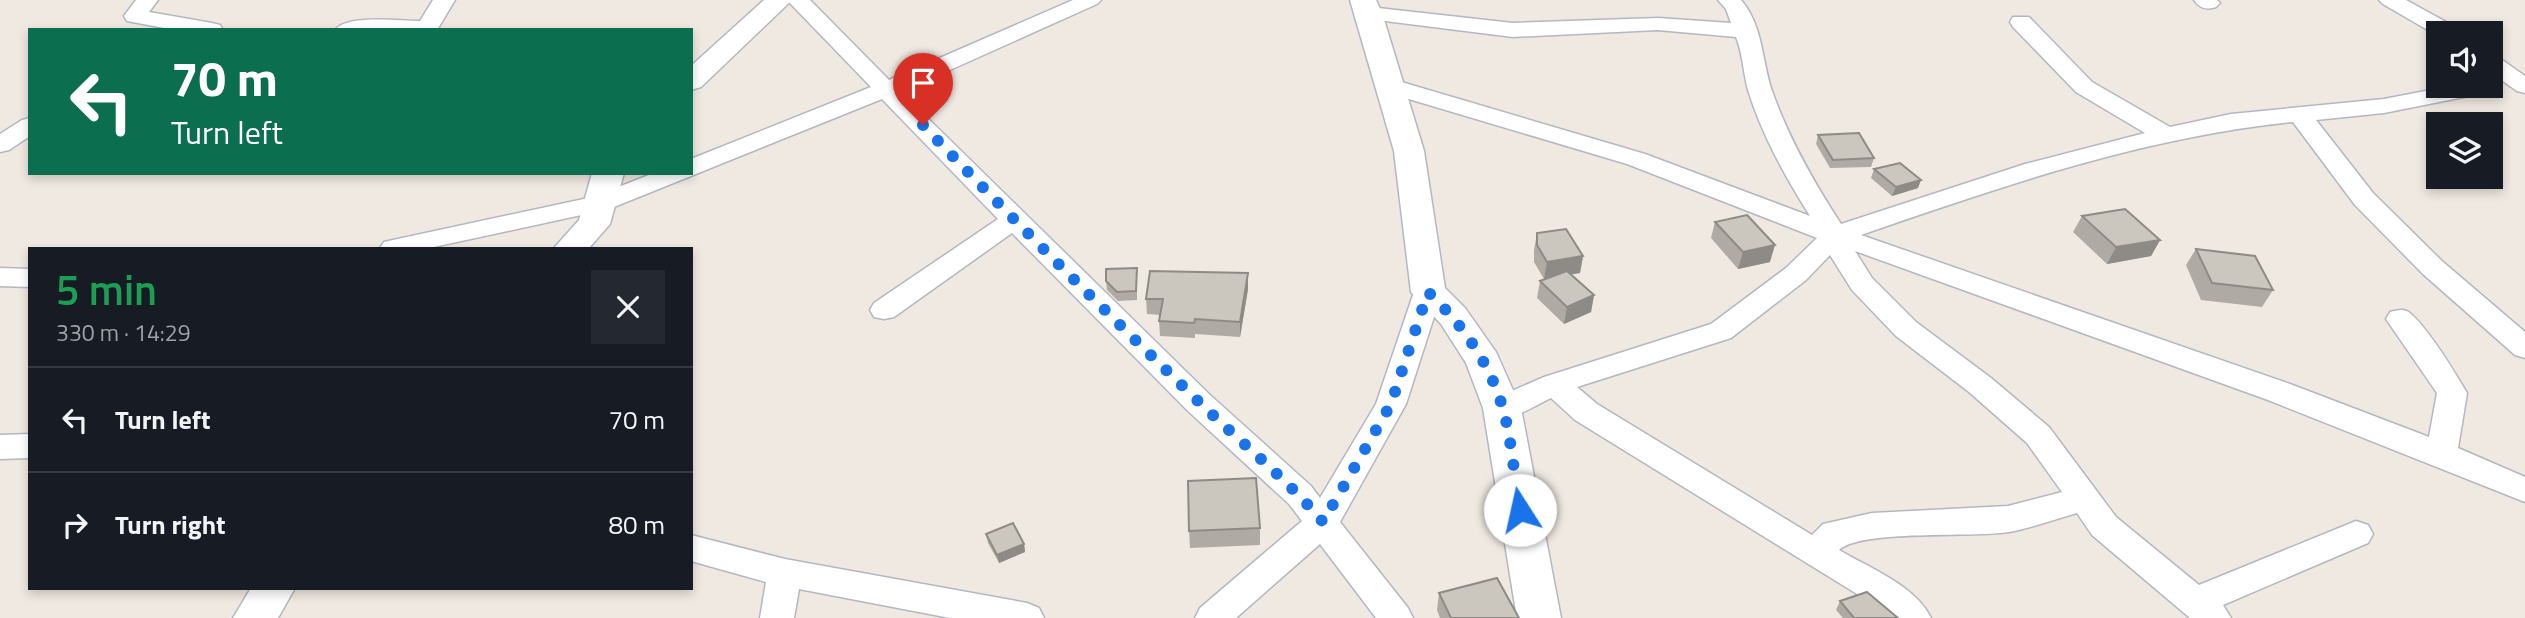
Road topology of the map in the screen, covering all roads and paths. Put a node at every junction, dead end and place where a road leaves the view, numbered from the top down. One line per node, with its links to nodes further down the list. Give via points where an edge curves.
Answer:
1 (147, 0): 11 (street, via 135,16)
2 (444, 0): 14 (street)
3 (779, 0): 17 (street)
4 (798, 0): 21 (street)
5 (1090, 0): 21 (street, via 942,67)
6 (1729, 0): 15 (street)
7 (2390, 0): 9 (street)
8 (1366, 7): 15 (street, via 1514,30 1658,24); 20 (street)
9 (2428, 21)
10 (2021, 22): 25 (street, via 2084,88)
11 (201, 28)
12 (353, 28): 13 (street)
13 (391, 28)
14 (427, 28)
15 (1745, 31): 31 (street, via 1774,127 1797,176)
16 (2503, 70): 18 (street)
17 (693, 79)
18 (2522, 81): 19 (street)
19 (2503, 83)
20 (1390, 86): 31 (street, via 1636,159); 36 (street, via 1409,151)
21 (886, 87): 27 (street); 30 (street)
22 (2426, 98): 23 (street)
23 (2299, 114): 25 (street, via 2231,121); 39 (street, via 2364,199 2433,268)
24 (28, 126): 26 (street)
25 (2166, 135): 31 (street, via 2034,169)
26 (0, 145)
27 (693, 167)
28 (667, 175): 29 (street)
29 (604, 188): 32 (street); 33 (street, via 594,224)
30 (1014, 220): 37 (street); 47 (street)
31 (1835, 235): 40 (street, via 1796,274 1721,331); 44 (street); 46 (street, via 1862,284 1906,329 2038,435)
32 (397, 247)
33 (571, 247)
34 (0, 277): 35 (street)
35 (28, 278)
36 (1428, 292): 41 (street, via 1453,316 1483,361); 47 (street, via 1391,404)
37 (884, 310)
38 (2400, 319): 44 (street, via 2452,394)
39 (2525, 348)
40 (1554, 384): 41 (street); 50 (street, via 1586,412)
41 (1503, 408): 59 (street)
42 (28, 446): 43 (street)
43 (0, 447)
44 (2441, 454): 45 (street)
45 (2525, 490)
46 (2084, 499): 50 (street, via 2008,519 1872,526 1835,533); 53 (street, via 2104,526)
47 (1323, 522): 57 (street); 58 (street)
48 (2356, 534): 53 (street)
49 (693, 549): 51 (street)
50 (1814, 553): 60 (street, via 1887,594)
51 (785, 573): 55 (street); 56 (street)
52 (273, 590): 54 (street)
53 (2204, 610)
54 (255, 618)
55 (777, 618)
56 (1027, 618)
57 (1212, 618)
58 (1396, 618)
59 (1539, 618)
60 (1914, 618)

